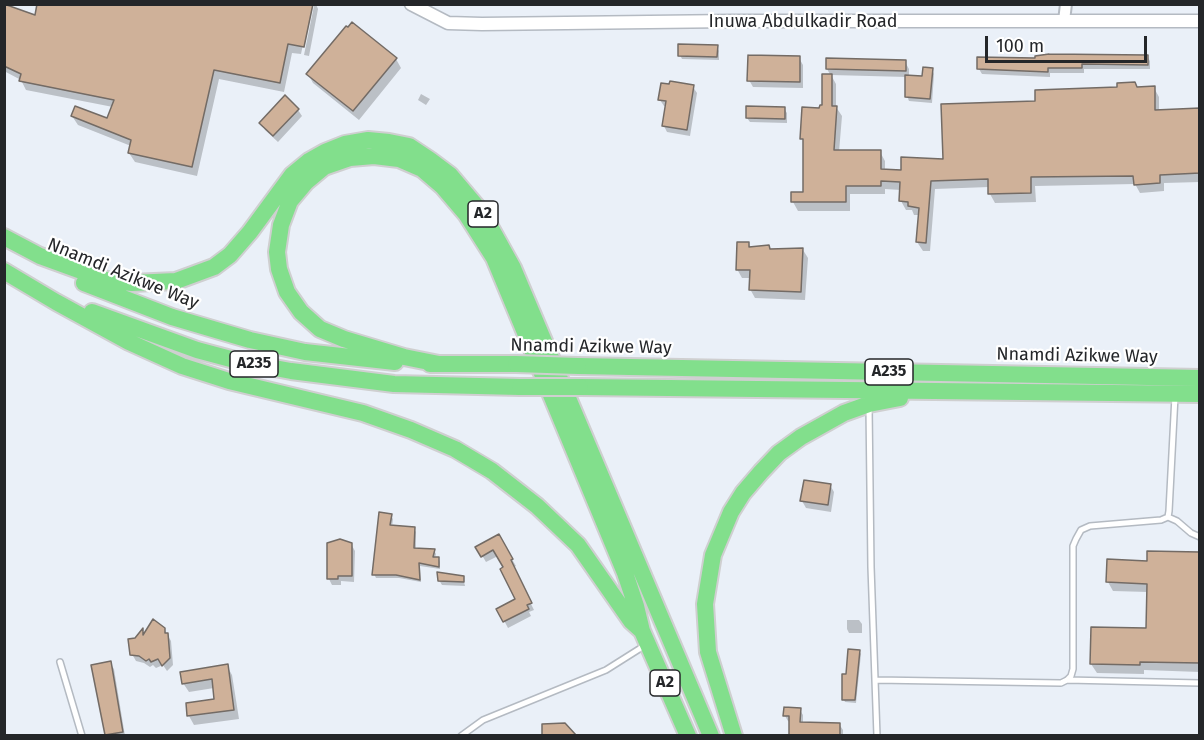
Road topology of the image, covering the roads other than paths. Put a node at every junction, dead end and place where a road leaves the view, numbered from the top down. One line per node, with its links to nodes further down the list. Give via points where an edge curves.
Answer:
1 (411, 4): 3 (street, Inuwa Abdulkadir Road, via 448,23 482,24)
2 (1066, 4): 3 (street)
3 (1064, 21): 4 (street, Inuwa Abdulkadir Road)
4 (1200, 21)
5 (4, 239): 7 (highway, Nnamdi Azikwe Way / A235, via 88,285 205,328 305,352); 23 (highway, A2, via 106,280 176,281 214,267 230,255 292,175 325,152 368,140 409,146 430,160 450,175 483,214 513,268)
6 (4, 270): 9 (highway, Nnamdi Azikwe Way / A235, bridge, via 91,312 197,350 242,362 341,378 394,384 520,387); 15 (highway, A2, via 129,342 182,366 363,414 455,449 492,471 570,537)
7 (439, 364): 8 (highway, Nnamdi Azikwe Way / A235, bridge); 15 (highway, via 387,352 320,329 287,292 277,252 281,225 290,201 324,167 358,157 399,159 422,169 466,214 494,258 625,573)
8 (1200, 378)
9 (930, 391): 10 (highway, Nnamdi Azikwe Way / A235); 12 (highway)
10 (1175, 394): 11 (highway, Nnamdi Azikwe Way / A235); 13 (lane)
11 (1200, 394)
12 (869, 404): 17 (lane); 24 (highway, via 818,426 779,453 743,493 719,539 708,582 706,630 708,652)
13 (1168, 517): 14 (lane); 18 (lane, via 1090,526 1076,538 1073,669)
14 (1200, 537)
15 (645, 637): 21 (lane, via 606,670 483,720); 22 (highway, A2)
16 (60, 662): 20 (lane)
17 (876, 680): 18 (lane); 25 (lane)
18 (1067, 680): 19 (lane)
19 (1200, 683)
20 (82, 735)
21 (461, 735)
22 (688, 735)
23 (711, 735)
24 (734, 735)
25 (877, 735)

